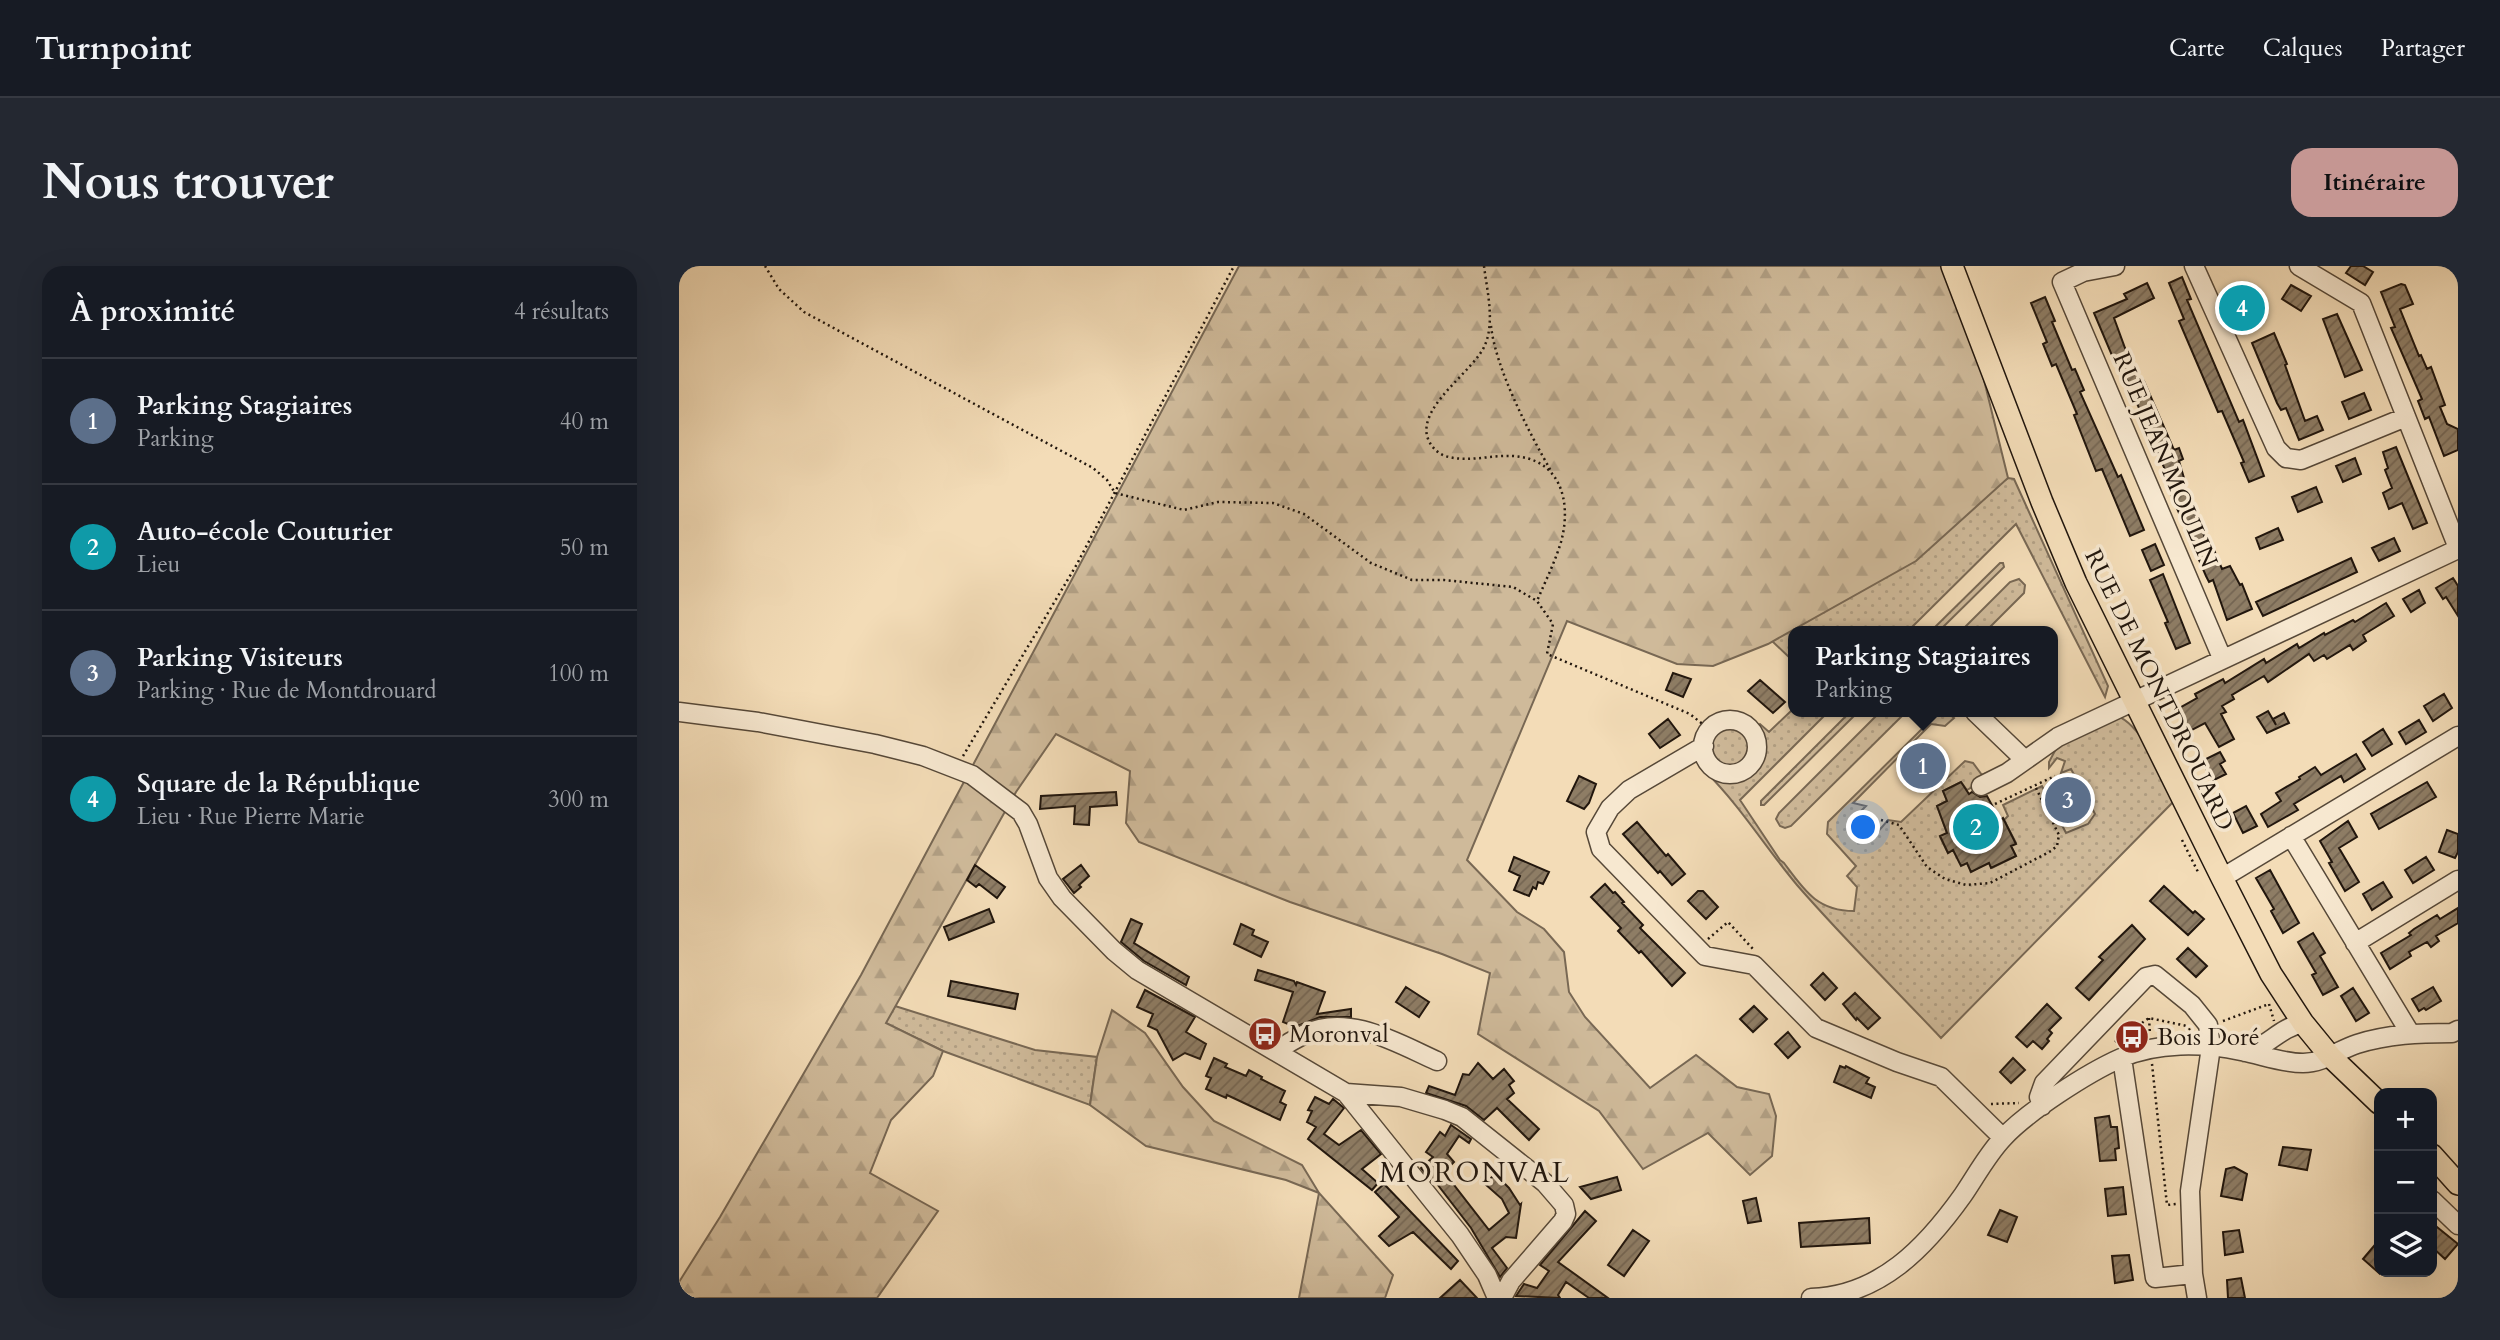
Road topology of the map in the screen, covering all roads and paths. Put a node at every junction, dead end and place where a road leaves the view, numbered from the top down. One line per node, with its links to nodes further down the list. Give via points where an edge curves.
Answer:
1 (765, 266): 11 (path, via 779,289 804,312 1093,468)
2 (1234, 266): 11 (path)
3 (1484, 266): 8 (path)
4 (1952, 266): 15 (main road, RUE DE MONTDROUARD, via 2075,583)
5 (2115, 266): 14 (street, RUE JEAN MOULIN, via 2083,272 2062,282)
6 (2194, 266): 9 (street, via 2276,448 2286,458 2301,460)
7 (2299, 266): 9 (street, via 2361,303)
8 (1490, 315): 10 (path, via 1501,368); 10 (path, via 1481,354 1440,401 1426,428 1428,438 1447,457 1531,459)
9 (2406, 417): 12 (street)
10 (1555, 477): 13 (path, via 1562,488 1565,517 1561,541)
11 (1115, 493): 13 (path, via 1184,510 1218,502 1273,503 1304,513 1371,563 1412,580 1513,587); 21 (path)
12 (2458, 549): 14 (street)
13 (1537, 601): 19 (path, via 1553,624 1546,654 1690,714)
14 (2222, 658): 15 (street)
15 (2133, 701): 20 (street, via 2058,737); 28 (main road, RUE DE MONTDROUARD)
16 (679, 712): 21 (street, via 875,744)
17 (1981, 717): 20 (street)
18 (2458, 736): 27 (street)
19 (1707, 738): 52 (street, via 1610,808 1596,832 1601,849 1705,956 1754,965 1816,1028 1941,1077)
20 (2025, 760): 23 (street)
21 (956, 767): 41 (street, via 1017,808 1027,821 1054,887 1114,951 1137,970)
22 (2055, 776): 24 (path)
23 (1981, 786)
24 (2035, 786): 25 (path); 26 (path, via 2059,835 2057,846 1982,886 1955,883 1931,872 1899,825)
25 (1995, 804)
26 (1881, 820)
27 (2291, 836): 28 (street); 31 (street)
28 (2222, 877): 36 (main road, RUE DE MONTDROUARD, via 2271,974)
29 (2458, 880): 31 (street)
30 (1704, 943): 32 (path, via 1728,922)
31 (2355, 943): 38 (street)
32 (1760, 957)
33 (2269, 1004): 35 (path)
34 (2149, 1018): 39 (path)
35 (2223, 1021)
36 (2303, 1023): 42 (street, via 2279,1032 2263,1047); 44 (main road, RUE DE MONTDROUARD)
37 (2458, 1030): 38 (street)
38 (2410, 1033): 44 (street, via 2360,1043)
39 (2150, 1041)
40 (2211, 1047): 42 (street); 45 (street, via 2150,1049); 51 (street, via 2208,1025 2192,1004 2155,975 2146,977 2044,1083 2039,1097); 60 (street, via 2190,1191)
41 (1276, 1051): 46 (street, via 1323,1028 1355,1027); 47 (street)
42 (2245, 1052): 44 (street, via 2298,1063)
43 (2151, 1056): 57 (path, via 2167,1205)
44 (2330, 1056): 48 (main road, RUE DE MONTDROUARD)
45 (2122, 1058): 51 (street); 60 (street, via 2155,1278)
46 (1437, 1061)
47 (1346, 1093): 61 (street, via 1460,1235); 61 (street, via 1401,1097 1457,1115 1510,1153 1563,1202 1565,1218)
48 (2374, 1098)
49 (2020, 1103): 50 (path)
50 (1989, 1104)
51 (2042, 1107): 52 (street)
52 (2003, 1138): 62 (street, via 1946,1217 1904,1262 1865,1287)
53 (2437, 1157): 55 (main road)
54 (2437, 1159): 56 (main road)
55 (2458, 1174)
56 (2458, 1184)
57 (2182, 1203)
58 (2437, 1205): 59 (street)
59 (2458, 1225)
60 (2193, 1274): 63 (street)
61 (1499, 1298)
62 (1811, 1298)
63 (2197, 1298)

